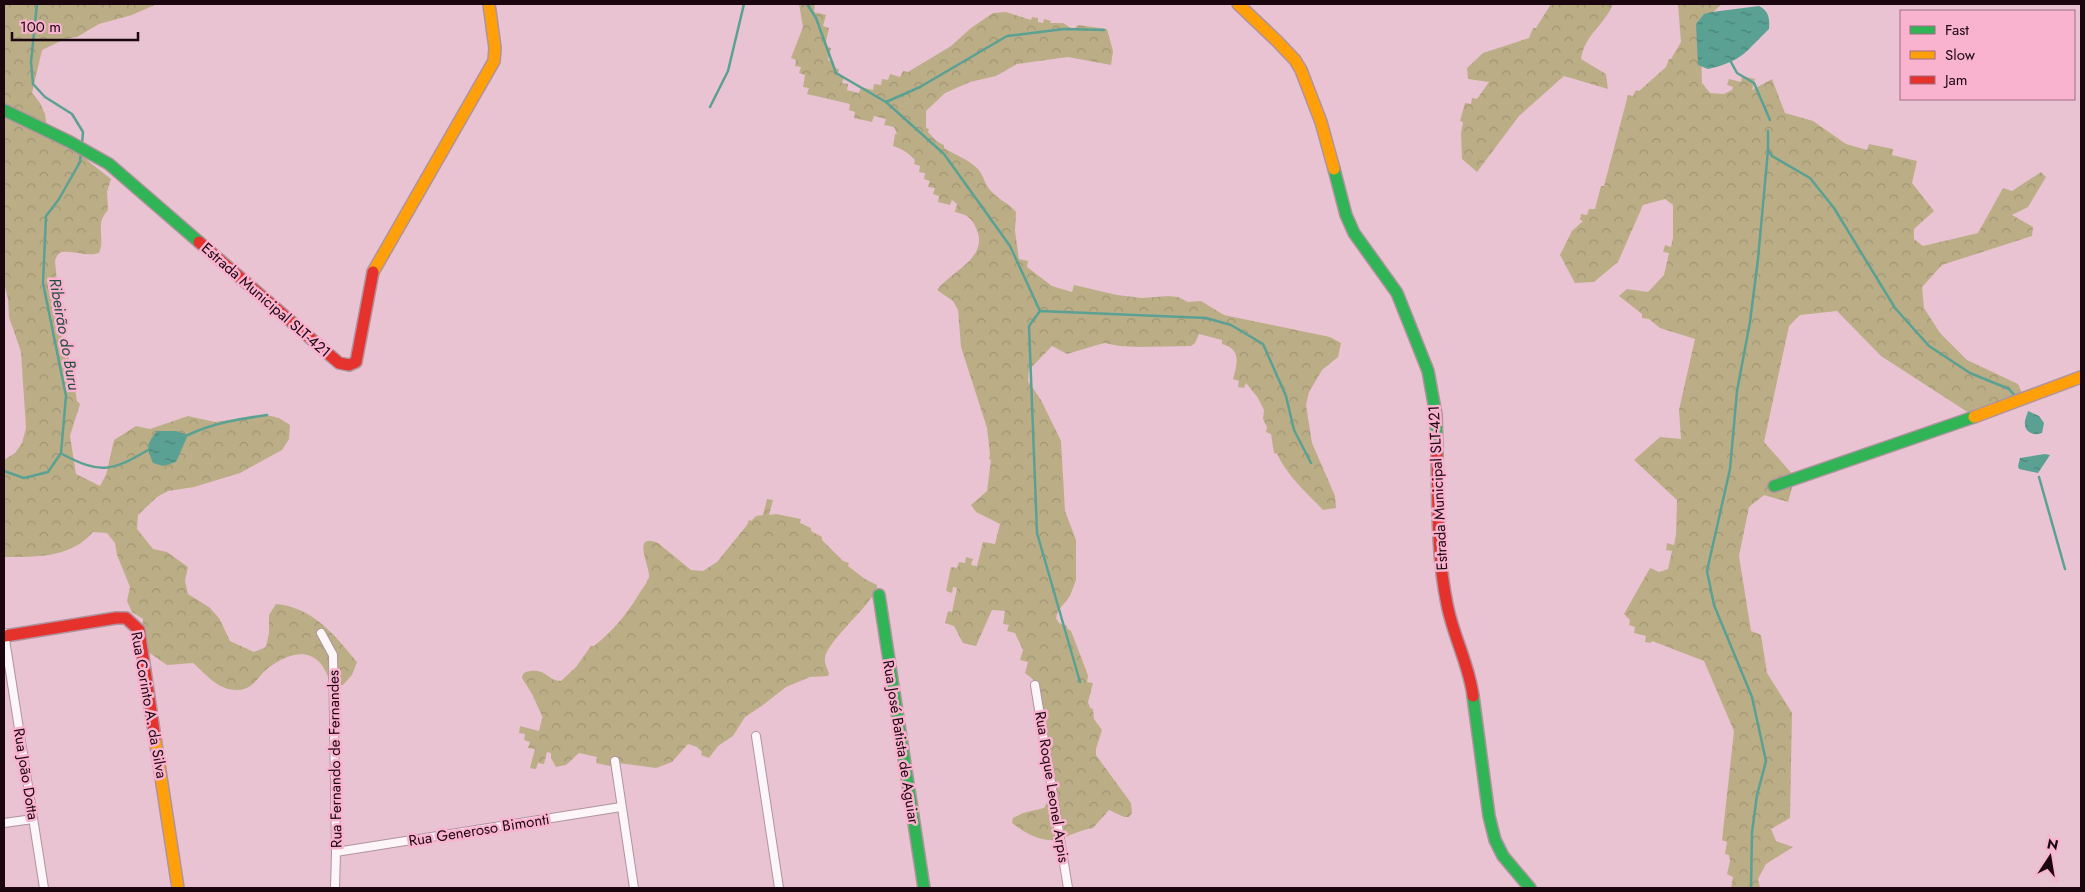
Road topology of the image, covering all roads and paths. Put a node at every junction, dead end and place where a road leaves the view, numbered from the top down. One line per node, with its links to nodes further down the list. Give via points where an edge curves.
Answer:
1 (489, 4): 3 (street, Estrada Municipal SLT-421, via 496,48 494,61 378,261 371,276 356,362 349,365 338,363 108,164)
2 (1238, 4): 23 (street, Estrada Municipal SLT-421, via 1278,41 1301,70 1321,122 1346,215 1354,233 1397,293 1428,371 1436,415 1438,506 1447,606 1470,675 1489,816 1496,840 1503,856)
3 (4, 110)
4 (2081, 377): 5 (street)
5 (1774, 486)
6 (879, 595): 21 (street, Rua José Batista de Aguiar)
7 (4, 633): 13 (street, Rua João Dotta); 17 (street, Rua Corinto A. da Silva, via 116,618 126,618 139,630)
8 (321, 633): 15 (street, Rua Fernando de Fernandes, via 333,655)
9 (1035, 685): 22 (street, Rua Roque Leonel Arpis)
10 (756, 736): 20 (street)
11 (615, 761): 12 (street)
12 (621, 807): 15 (street, Rua Generoso Bimonti); 19 (street)
13 (33, 819): 14 (street); 16 (street, Rua João Dotta)
14 (4, 823)
15 (336, 852): 18 (street, Rua Fernando de Fernandes)
16 (44, 888)
17 (178, 888)
18 (335, 888)
19 (634, 888)
20 (779, 888)
21 (924, 888)
22 (1068, 888)
23 (1530, 888)

